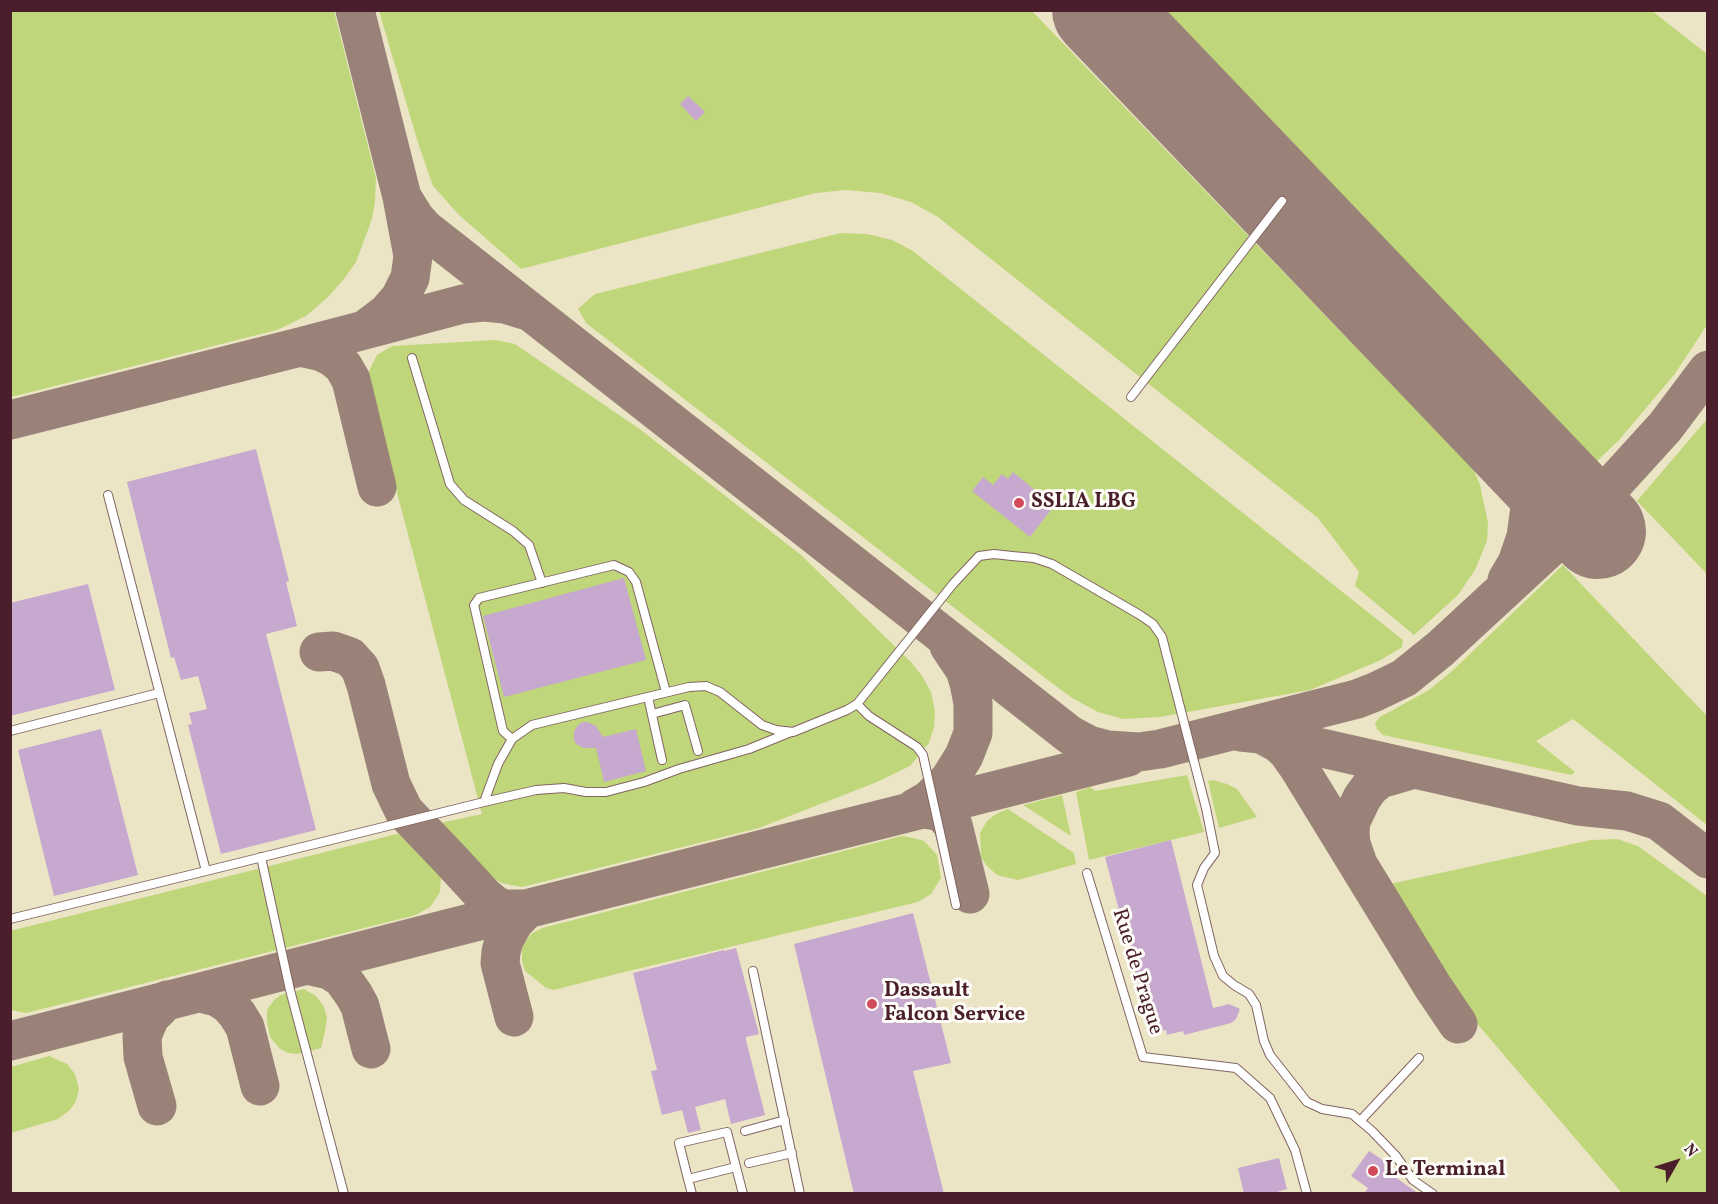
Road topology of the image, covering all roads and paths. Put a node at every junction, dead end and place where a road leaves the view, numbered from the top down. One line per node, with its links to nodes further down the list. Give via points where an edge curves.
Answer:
1 (1282, 201): 3 (lane)
2 (412, 358): 5 (lane, via 450,484 464,500 529,545)
3 (1131, 397)
4 (108, 495): 7 (lane)
5 (542, 583): 6 (lane, via 614,565 629,572 636,582); 13 (lane, via 479,598 474,605 503,731)
6 (666, 692): 8 (lane); 12 (lane, via 706,686 762,724)
7 (159, 693): 11 (lane); 18 (lane)
8 (648, 697): 10 (lane); 13 (lane, via 532,725)
9 (856, 704): 12 (lane); 20 (lane, via 923,754); 25 (lane, via 979,556 1012,555 1052,564 1153,624 1162,637 1215,853 1197,885 1214,956 1223,976 1249,994 1256,1005 1270,1055 1307,1102)
10 (652, 714): 14 (lane, via 685,705); 15 (lane)
11 (10, 731)
12 (793, 732): 16 (lane, via 606,792 537,790)
13 (512, 739): 16 (lane)
14 (698, 751)
15 (662, 760)
16 (484, 802): 17 (lane)
17 (261, 857): 18 (lane); 32 (lane, via 290,990)
18 (206, 871): 21 (lane)
19 (1087, 873): 35 (lane, Rue de Prague, via 1143,1057 1236,1068 1270,1098 1295,1150)
20 (956, 905)
21 (10, 919)
22 (753, 970): 24 (lane)
23 (1419, 1058): 25 (lane)
24 (785, 1120): 26 (lane); 27 (lane)
25 (1361, 1120): 36 (lane, via 1413,1180)
26 (745, 1131)
27 (792, 1153): 28 (lane); 31 (lane)
28 (748, 1163)
29 (736, 1167): 30 (lane); 30 (lane, via 727,1131 679,1143); 34 (lane)
30 (688, 1179): 33 (lane)
31 (800, 1193)
32 (344, 1194)
33 (692, 1194)
34 (742, 1194)
35 (1307, 1194)
36 (1433, 1194)

